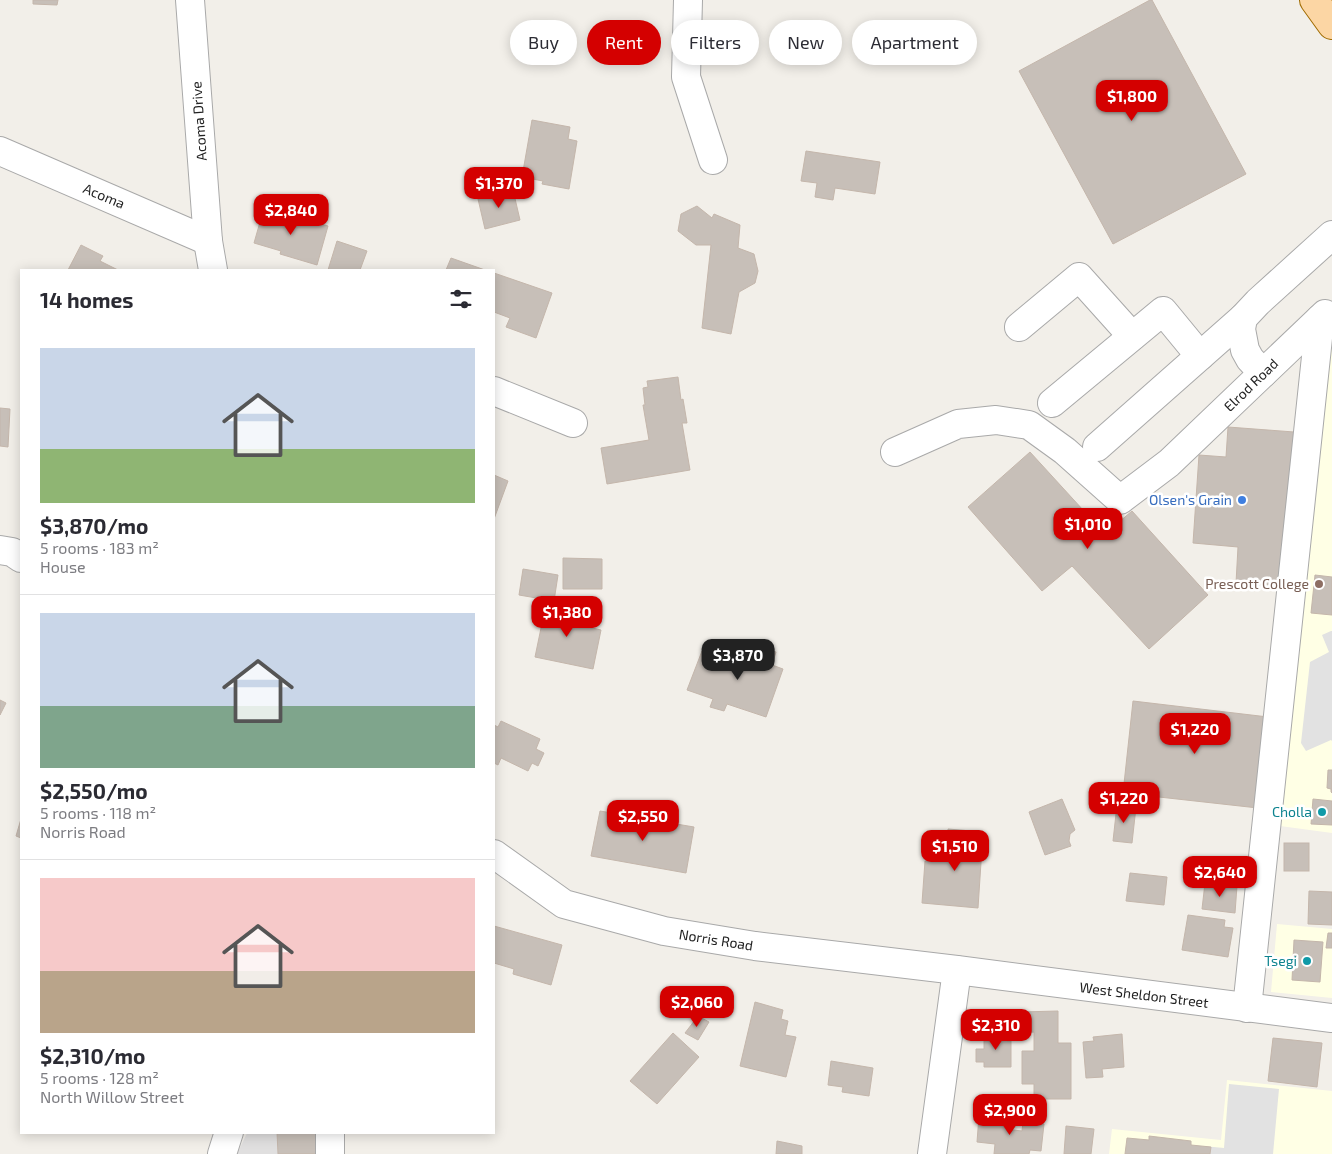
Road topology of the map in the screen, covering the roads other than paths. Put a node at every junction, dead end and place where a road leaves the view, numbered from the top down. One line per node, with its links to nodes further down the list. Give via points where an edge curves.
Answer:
1 (190, 0): 8 (street, Acoma Drive)
2 (688, 0): 6 (street, via 686,77)
3 (1314, 0): 4 (main road)
4 (1332, 25)
5 (0, 151): 8 (street, Acoma)
6 (714, 160)
7 (1332, 235): 11 (street)
8 (208, 241): 9 (street, Acoma Drive)
9 (213, 269)
10 (1326, 313): 15 (street, Elrod Road); 25 (street)
11 (1243, 318): 14 (street); 15 (street, via 1241,329 1245,350)
12 (1019, 327): 13 (street, via 1079,277)
13 (1132, 336): 14 (street, via 1163,311); 17 (street)
14 (1200, 356): 19 (street)
15 (1264, 373): 20 (street, Elrod Road, via 1169,463 1120,500 1065,451 1029,425 996,420 958,424)
16 (495, 391): 18 (street)
17 (1052, 403)
18 (574, 423)
19 (1097, 447)
20 (895, 452)
21 (0, 550): 22 (street)
22 (20, 557)
23 (495, 855): 24 (street, Norris Road, via 564,904 664,931 755,946)
24 (957, 970): 25 (street, West Sheldon Street); 31 (street)
25 (1247, 1008): 26 (street, West Sheldon Street)
26 (1332, 1018)
27 (228, 1134): 29 (street)
28 (330, 1134): 30 (street)
29 (222, 1154)
30 (330, 1154)
31 (932, 1154)

